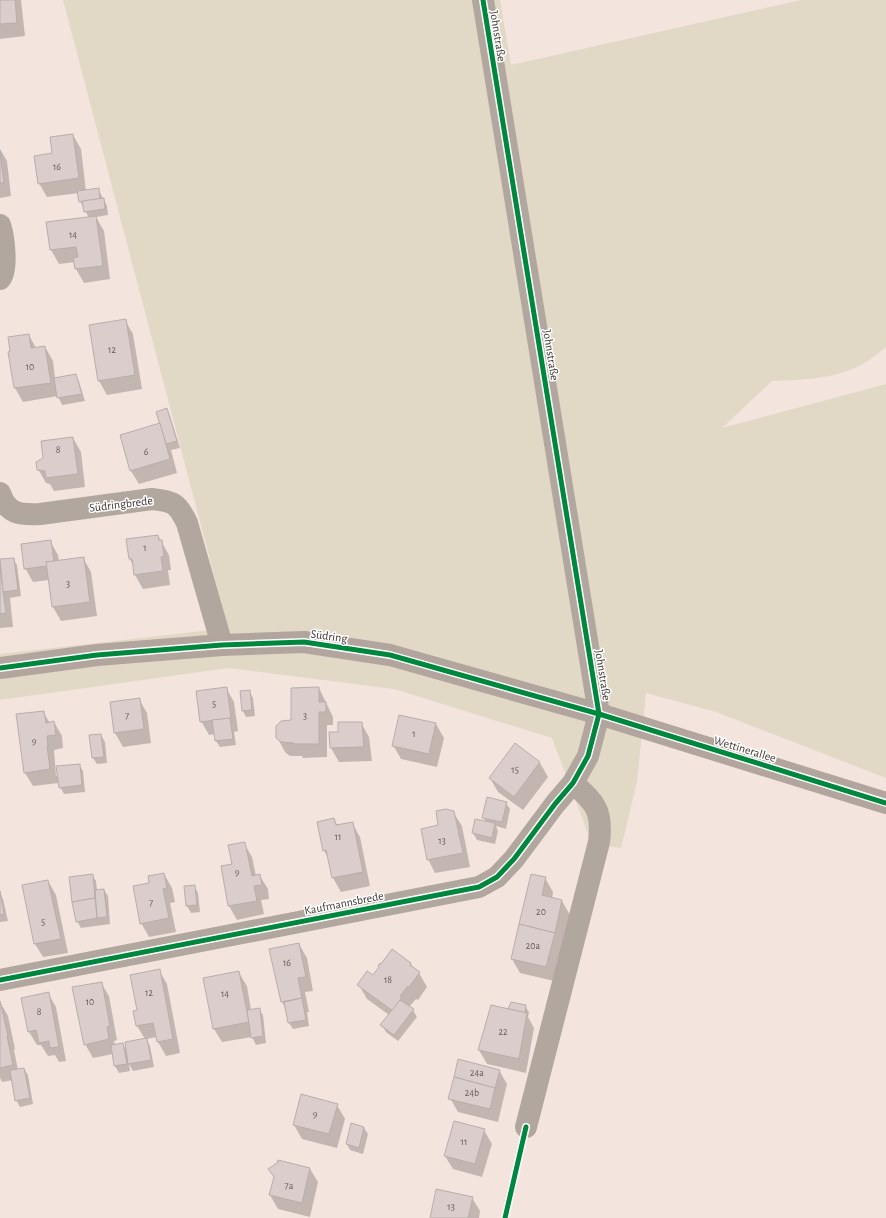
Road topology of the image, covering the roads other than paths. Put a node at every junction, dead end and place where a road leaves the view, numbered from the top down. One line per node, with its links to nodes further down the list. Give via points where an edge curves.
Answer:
1 (482, 0): 7 (street, Johnstraße)
2 (0, 225): 3 (street, via 6,264)
3 (0, 279)
4 (0, 493): 5 (street, Südringbrede, via 11,511 24,515 152,499 166,500 180,509 187,523)
5 (222, 645): 6 (street, Südring, via 98,655); 7 (street, Südring, via 304,642 390,655)
6 (0, 668)
7 (599, 714): 8 (street, Kaufmannsbrede, via 588,756); 9 (street, Wettinerallee)
8 (573, 783): 10 (street, Kaufmannsbrede, via 514,859 497,877 479,887); 11 (street, via 597,809 601,827 599,842)
9 (886, 803)
10 (0, 980)
11 (526, 1127)

